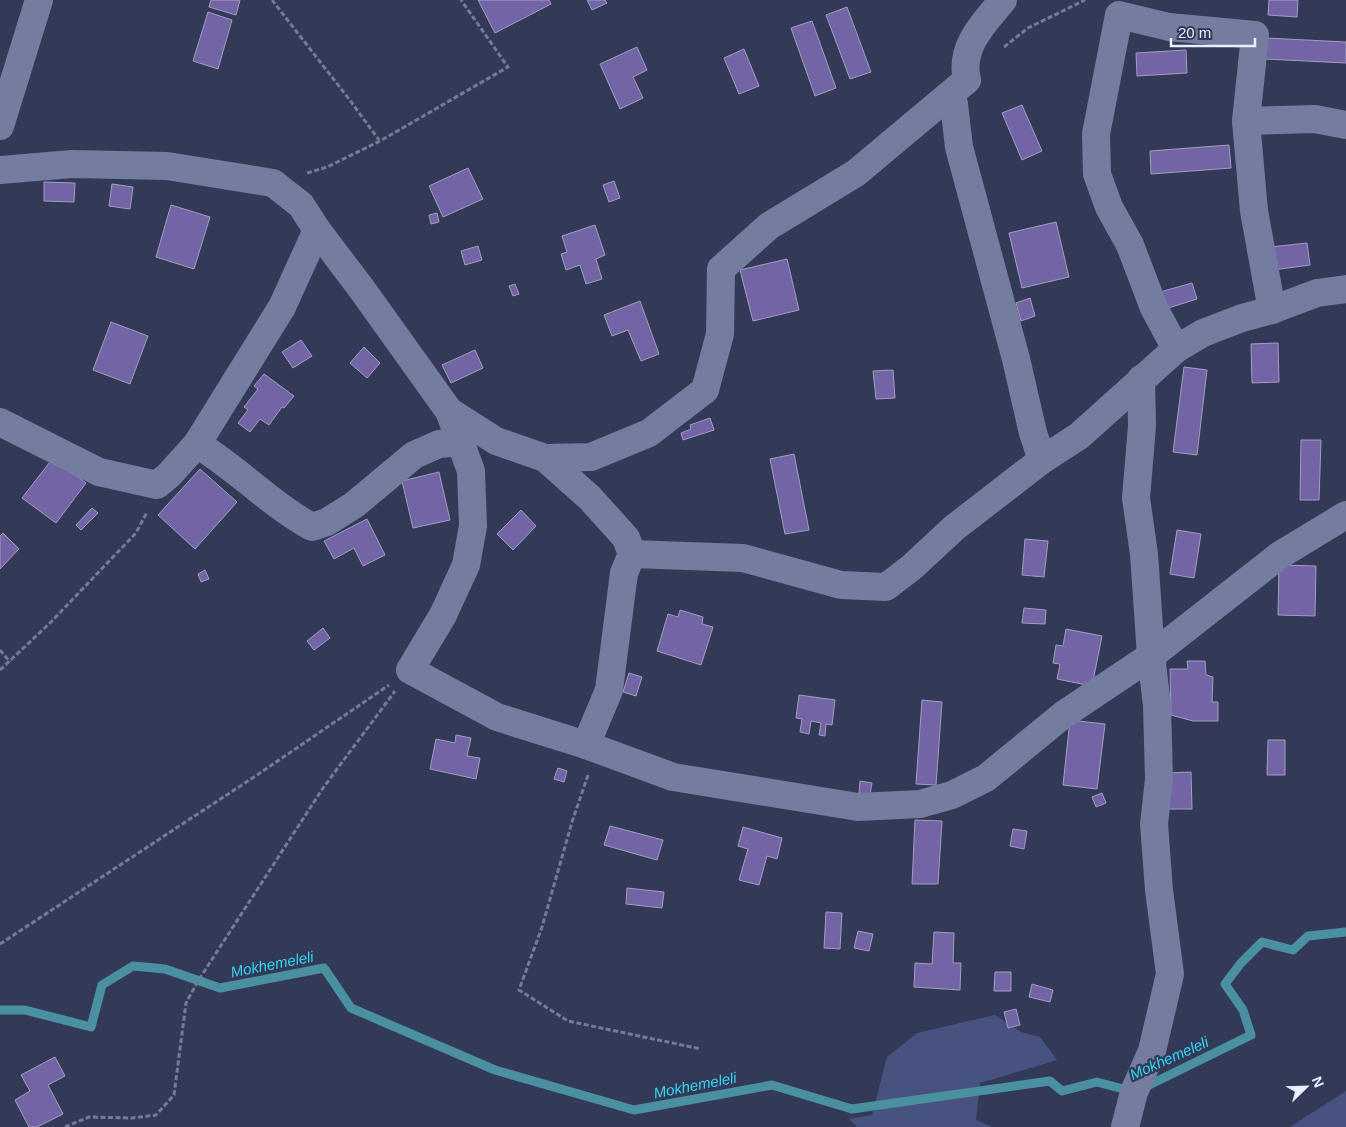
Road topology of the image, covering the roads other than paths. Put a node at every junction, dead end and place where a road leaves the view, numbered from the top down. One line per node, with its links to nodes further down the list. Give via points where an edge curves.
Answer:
1 (39, 0): 6 (street)
2 (1003, 0): 3 (street, via 970,42 964,68 967,80)
3 (947, 97): 17 (street, via 856,173 770,226 722,269 720,334 704,390 649,433 591,457); 18 (street, via 954,104 959,147)
4 (1246, 121): 5 (street, via 1315,119); 10 (street, via 1254,211); 11 (street, via 1256,35 1169,27 1119,15 1096,134 1097,174 1109,207 1130,245 1154,308)
5 (1346, 125)
6 (0, 126)
7 (0, 170): 8 (street, via 72,164 167,166 273,183 301,205)
8 (317, 230): 13 (street); 16 (street, via 282,307)
9 (1346, 289): 10 (street, via 1317,293)
10 (1272, 310): 11 (street, via 1211,330)
11 (1176, 349): 12 (street)
12 (1141, 379): 18 (street, via 1079,436); 21 (street, via 1142,426 1136,498 1144,554)
13 (449, 411): 15 (street); 17 (street, via 496,441)
14 (0, 422): 16 (street, via 99,472 157,485)
15 (461, 442): 16 (street, via 439,444 414,456 354,505 327,522 312,527 291,516); 22 (street, via 470,472 473,526 466,565 443,615 410,670 497,717)
16 (197, 444)
17 (545, 458): 20 (street, via 590,498 626,538)
18 (1042, 460): 20 (street, via 954,528 886,587 841,585 743,558)
19 (1346, 515): 21 (street, via 1280,555)
20 (632, 554): 22 (street, via 624,573 609,690)
21 (1151, 656): 22 (street, via 1063,716 986,778 952,795 920,804 858,807 673,777); 23 (street, via 1157,705 1159,779 1154,824 1170,974 1152,1052 1134,1092)
22 (586, 745)
23 (1125, 1127)

